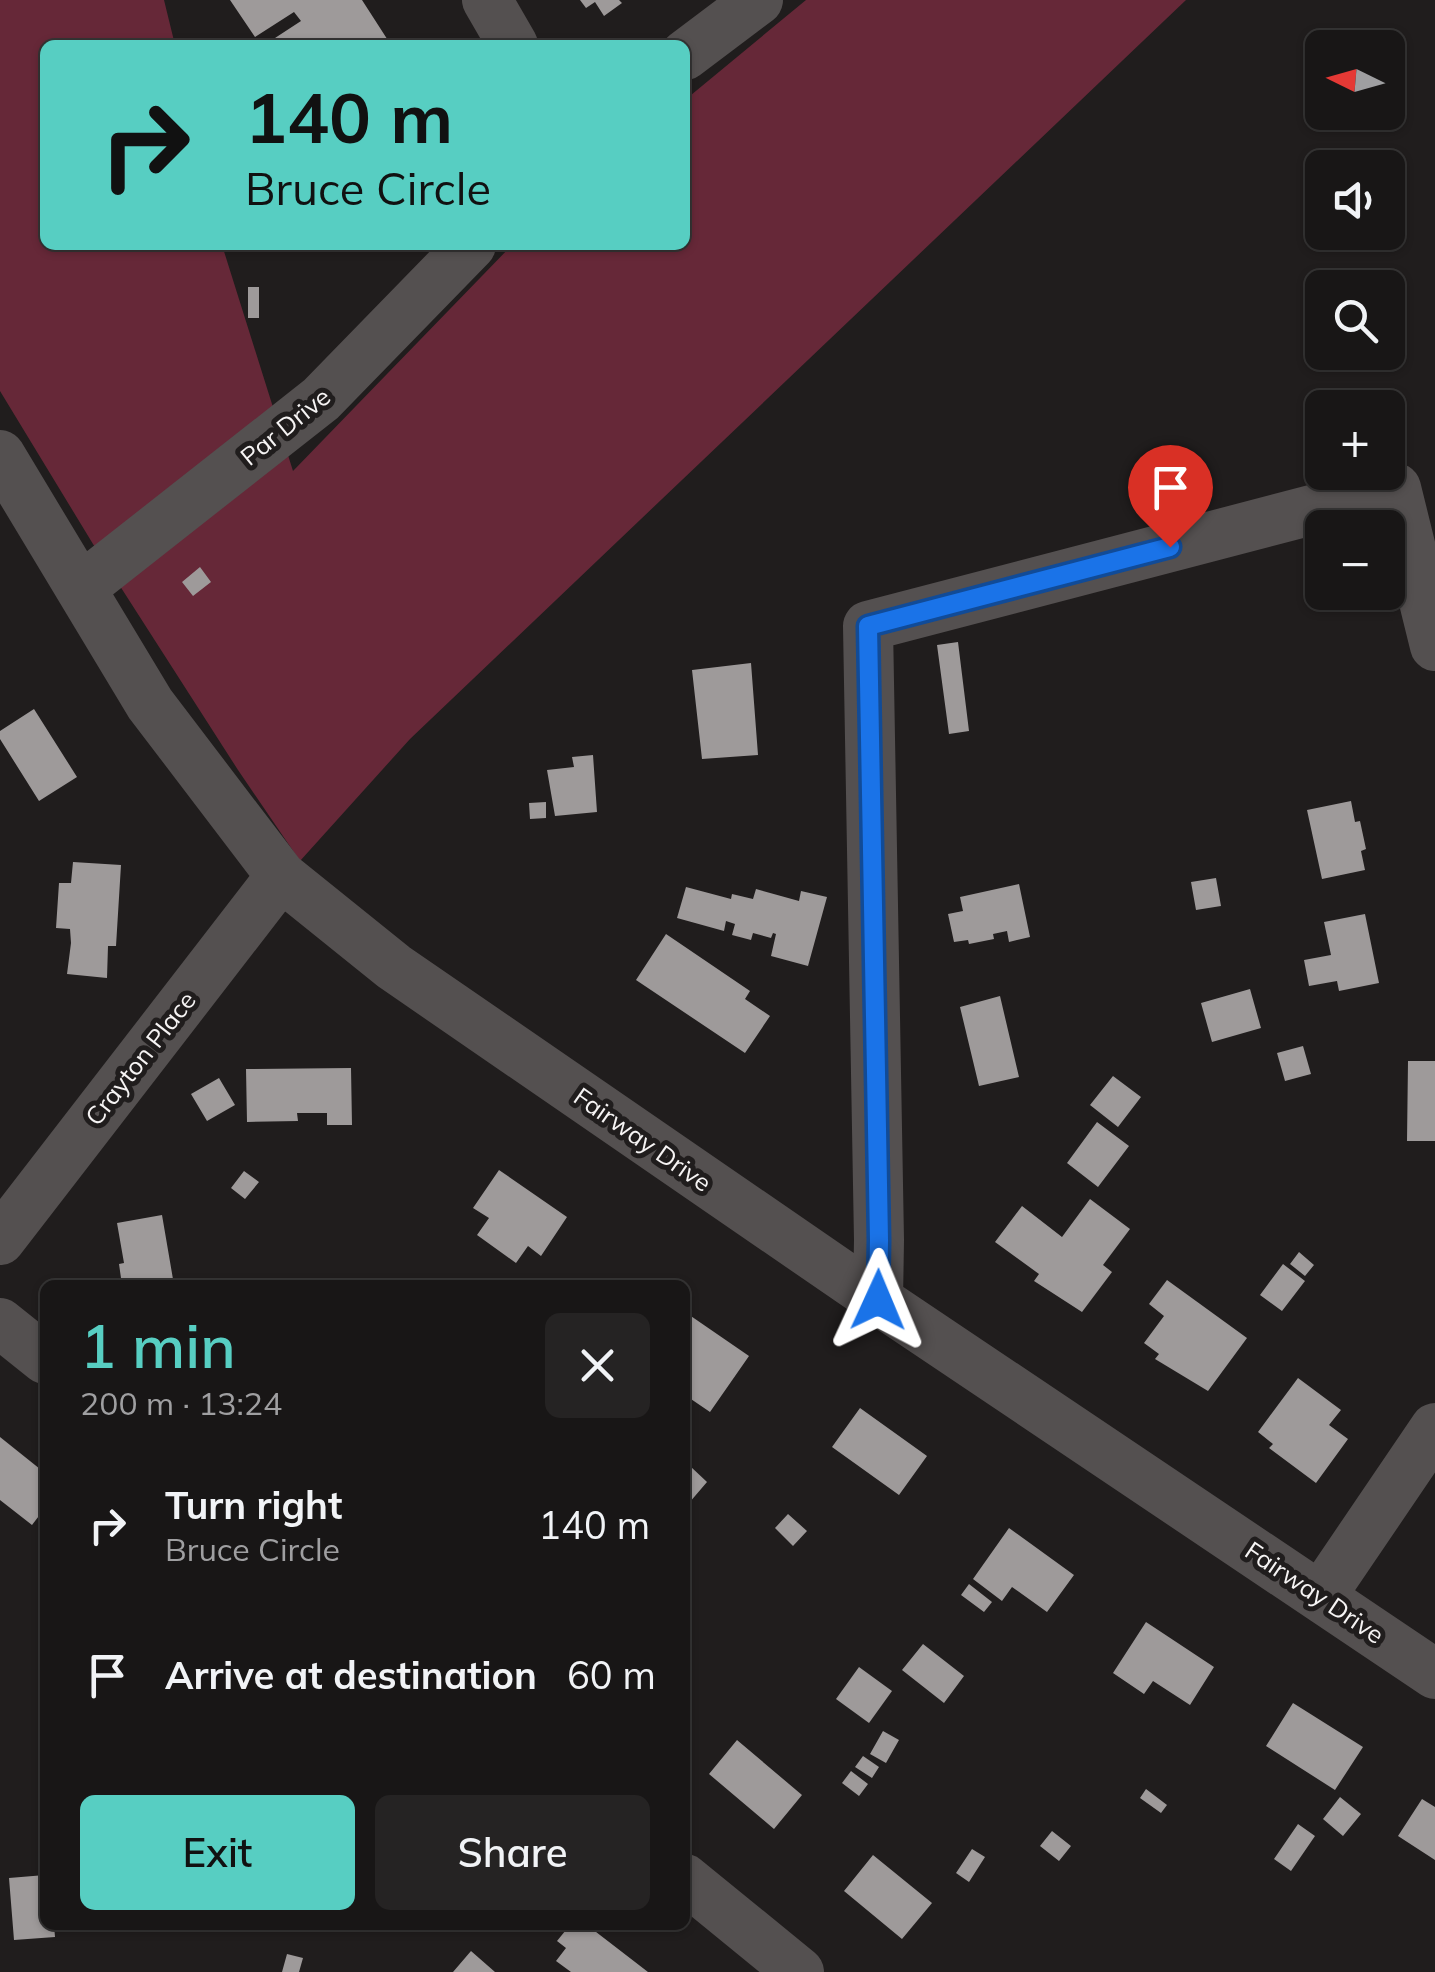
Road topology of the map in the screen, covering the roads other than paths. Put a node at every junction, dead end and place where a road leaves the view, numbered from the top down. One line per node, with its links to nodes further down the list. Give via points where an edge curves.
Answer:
1 (487, 0): 3 (street)
2 (758, 0): 4 (street)
3 (509, 40)
4 (690, 51)
5 (467, 250): 7 (street, Par Drive, via 322,400)
6 (0, 454): 7 (street, Fairway Drive)
7 (82, 587): 9 (street, Fairway Drive, via 150,704)
8 (1435, 646): 11 (street, via 1396,488 868,626)
9 (281, 876): 10 (street, Crayton Place); 11 (street, Fairway Drive, via 394,966)
10 (0, 1240)
11 (878, 1300): 15 (street, Fairway Drive)
12 (0, 1323): 13 (street)
13 (40, 1356)
14 (1435, 1428): 15 (street)
15 (1321, 1596): 16 (street, Fairway Drive)
16 (1435, 1674)
17 (690, 1884): 18 (street)
18 (799, 1972)

